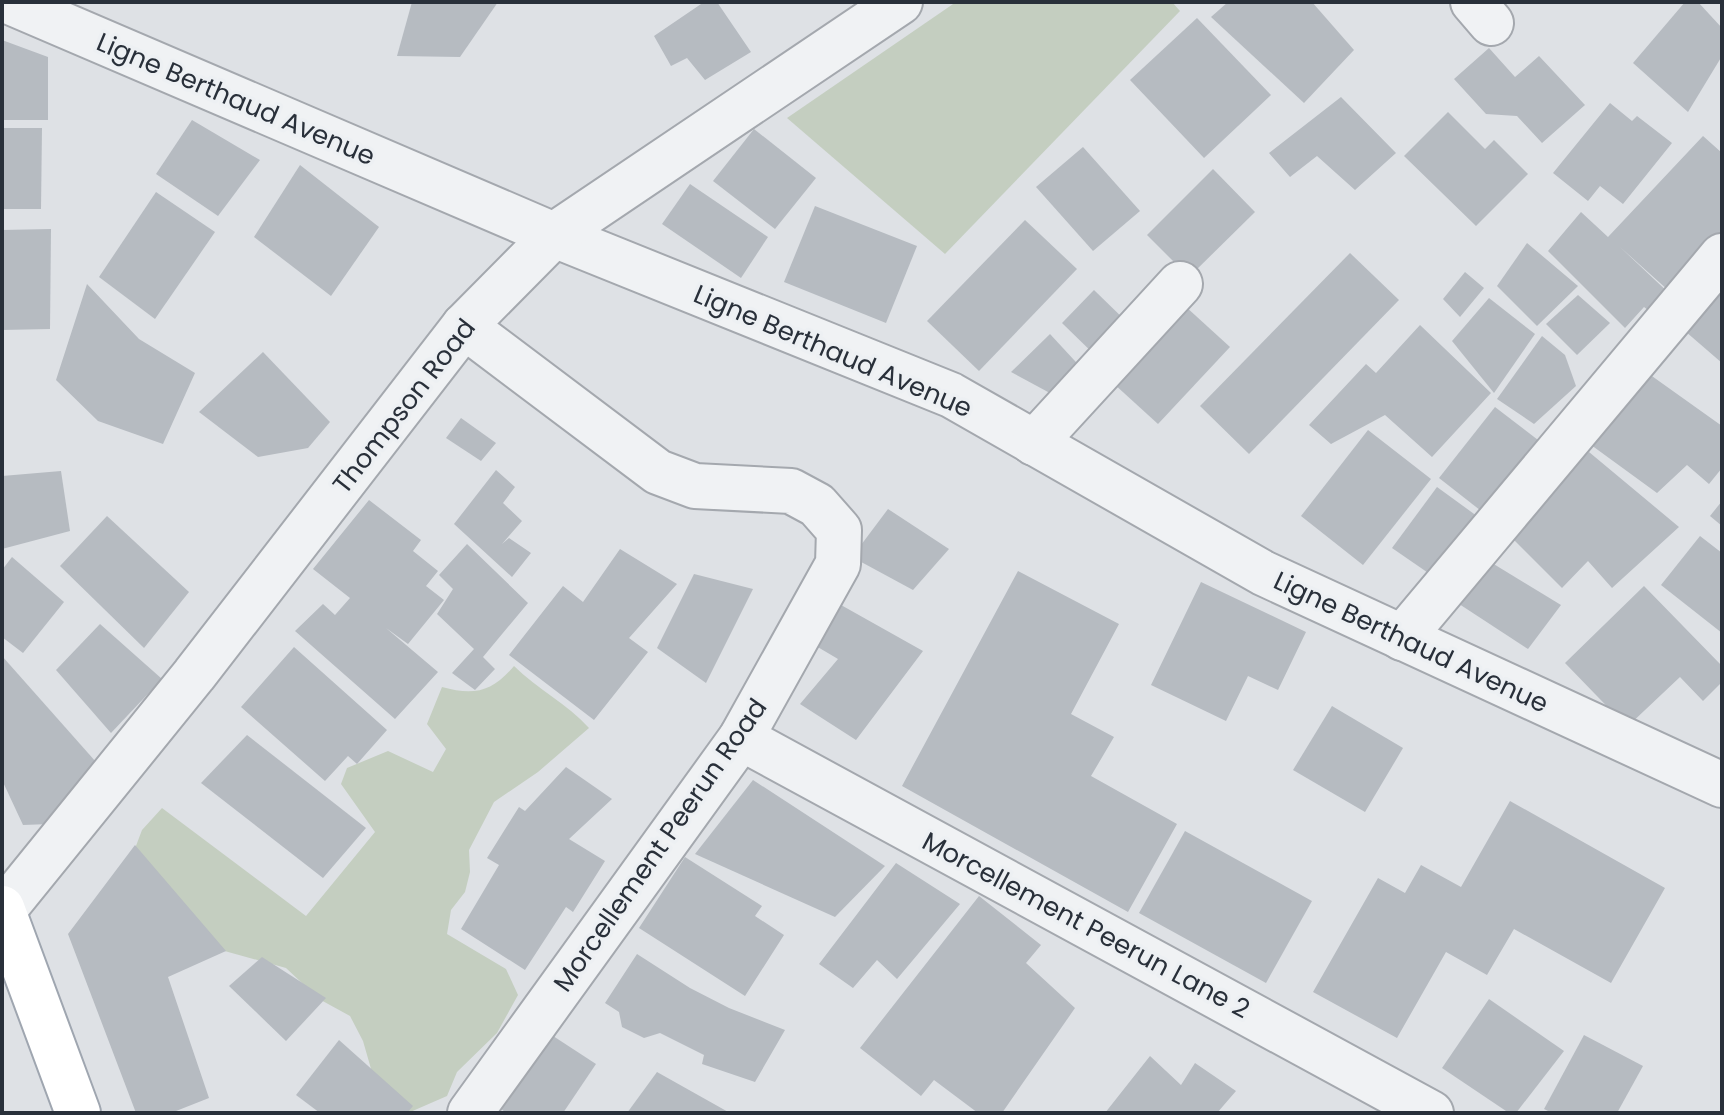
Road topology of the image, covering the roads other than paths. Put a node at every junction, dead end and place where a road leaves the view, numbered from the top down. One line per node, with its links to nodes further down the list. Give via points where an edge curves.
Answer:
1 (10, 2): 3 (street, Ligne Berthaud Avenue)
2 (900, 2): 3 (street, Thompson Road)
3 (554, 235): 6 (street, Thompson Road); 7 (street, Ligne Berthaud Avenue, via 951,395)
4 (1722, 256): 8 (street)
5 (1180, 284): 7 (street)
6 (464, 326): 9 (street, Morcellement Peerun Road, via 658,472 695,486 791,491 817,505 839,530 838,564); 11 (street, Thompson Road, via 194,675)
7 (1034, 443): 8 (street, Ligne Berthaud Avenue, via 1263,573)
8 (1402, 638): 10 (street, Ligne Berthaud Avenue)
9 (741, 738): 13 (street, Morcellement Peerun Road); 14 (street, Morcellement Peerun Lane 2)
10 (1722, 785)
11 (2, 910): 12 (main road)
12 (78, 1113)
13 (470, 1113)
14 (1431, 1113)

